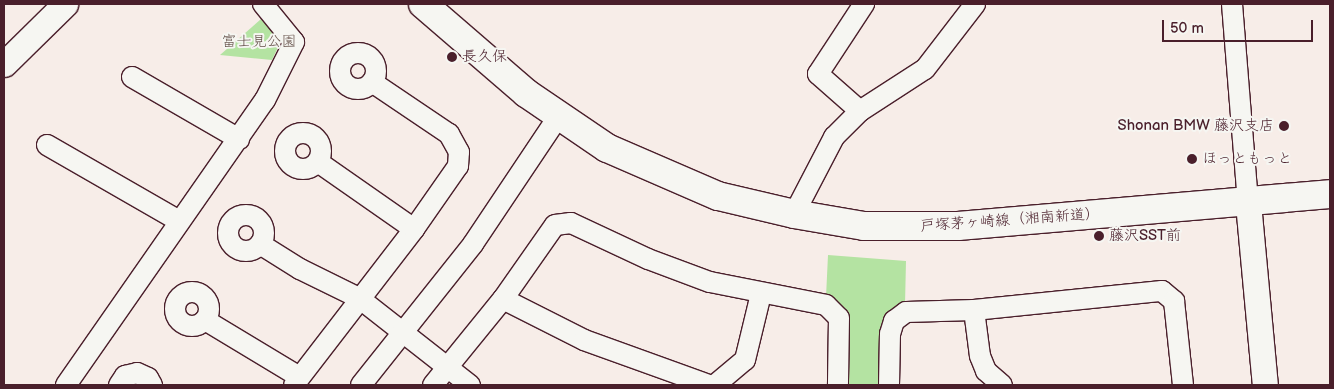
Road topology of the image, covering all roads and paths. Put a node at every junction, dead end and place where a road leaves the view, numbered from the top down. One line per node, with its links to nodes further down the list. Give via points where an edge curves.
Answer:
1 (65, 4): 7 (street)
2 (263, 4): 12 (street, via 294,42 265,100)
3 (423, 4): 11 (main road, 戸塚茅ヶ崎線（湘南新道）)
4 (864, 4): 10 (street, via 818,74)
5 (975, 4): 10 (street, via 925,69)
6 (1232, 4): 16 (street)
7 (4, 64)
8 (132, 77): 12 (street)
9 (372, 82): 19 (street, via 449,134 459,152 458,166)
10 (860, 111): 17 (street, via 834,137)
11 (558, 117): 17 (main road, 戸塚茅ヶ崎線（湘南新道）, via 607,148 657,172 718,196); 26 (street, via 473,244)
12 (239, 138): 18 (street)
13 (48, 145): 18 (street)
14 (318, 162): 19 (street)
15 (1330, 194): 16 (main road, 戸塚茅ヶ崎線（湘南新道）)
16 (1248, 203): 17 (main road, 戸塚茅ヶ崎線（湘南新道）, via 958,226 864,226); 41 (street)
17 (794, 214)
18 (179, 221): 29 (street)
19 (414, 229): 22 (street)
20 (260, 244): 22 (street, via 300,269)
21 (761, 294): 23 (street, via 710,282 648,259 572,223 554,225); 36 (street, via 745,360); 37 (street, via 826,305 839,318)
22 (359, 298): 26 (street); 28 (street)
23 (503, 299): 27 (street); 35 (street, via 584,340)
24 (974, 310): 38 (street, via 906,312 894,321 890,334); 39 (street, via 980,356 986,371); 40 (street, via 1162,291 1174,301)
25 (205, 320): 28 (street)
26 (403, 332): 27 (street); 32 (street)
27 (447, 368): 33 (street); 34 (street)
28 (296, 381)
29 (66, 385)
30 (118, 385): 31 (street, via 126,376 137,373 148,378)
31 (152, 385)
32 (361, 385)
33 (433, 385)
34 (470, 385)
35 (709, 385)
36 (715, 385)
37 (838, 385)
38 (889, 385)
39 (1002, 385)
40 (1183, 385)
41 (1265, 385)

